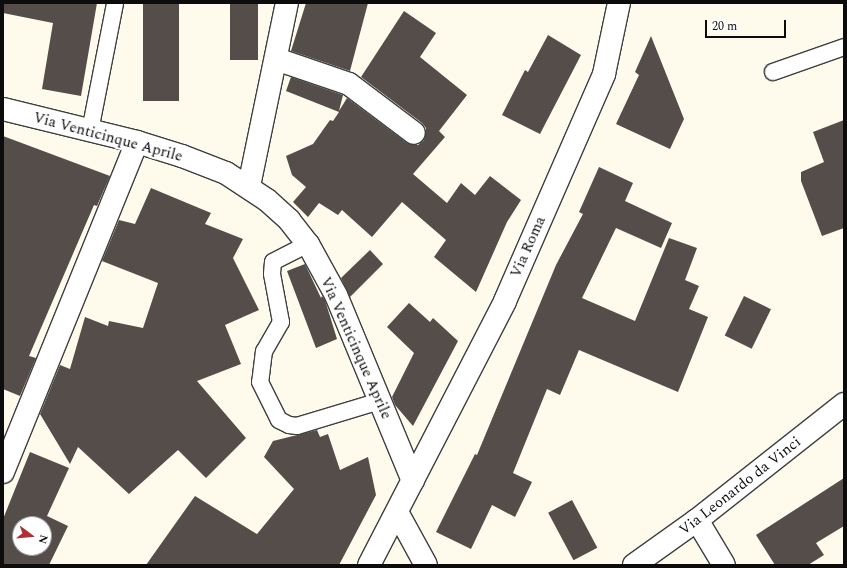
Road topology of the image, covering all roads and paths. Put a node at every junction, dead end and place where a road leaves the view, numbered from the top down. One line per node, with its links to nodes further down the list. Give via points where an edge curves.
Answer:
1 (115, 3): 8 (lane)
2 (287, 3): 5 (street)
3 (619, 3): 16 (street, Via Roma, via 604,74 505,301)
4 (844, 47): 6 (lane)
5 (276, 59): 9 (street, via 349,84); 11 (street)
6 (773, 72)
7 (3, 109): 8 (street, Via Venticinque Aprile)
8 (90, 131): 10 (street, Via Venticinque Aprile)
9 (414, 133)
10 (137, 142): 11 (street, Via Venticinque Aprile, via 218,170); 15 (street)
11 (249, 186): 12 (street, Via Venticinque Aprile, via 289,220)
12 (308, 244): 13 (street, Via Venticinque Aprile, via 336,295); 13 (lane, via 273,262 272,274 281,322 264,351 260,382 279,420 289,426 297,426)
13 (380, 401): 16 (street, Via Venticinque Aprile)
14 (844, 404): 18 (street, Via Leonardo da Vinci)
15 (3, 472)
16 (413, 481): 17 (street, Via Roma)
17 (397, 512): 19 (street, Via Roma); 20 (street)
18 (697, 520): 21 (street, Via Leonardo da Vinci); 22 (street)
19 (369, 565)
20 (426, 565)
21 (634, 565)
22 (724, 565)

